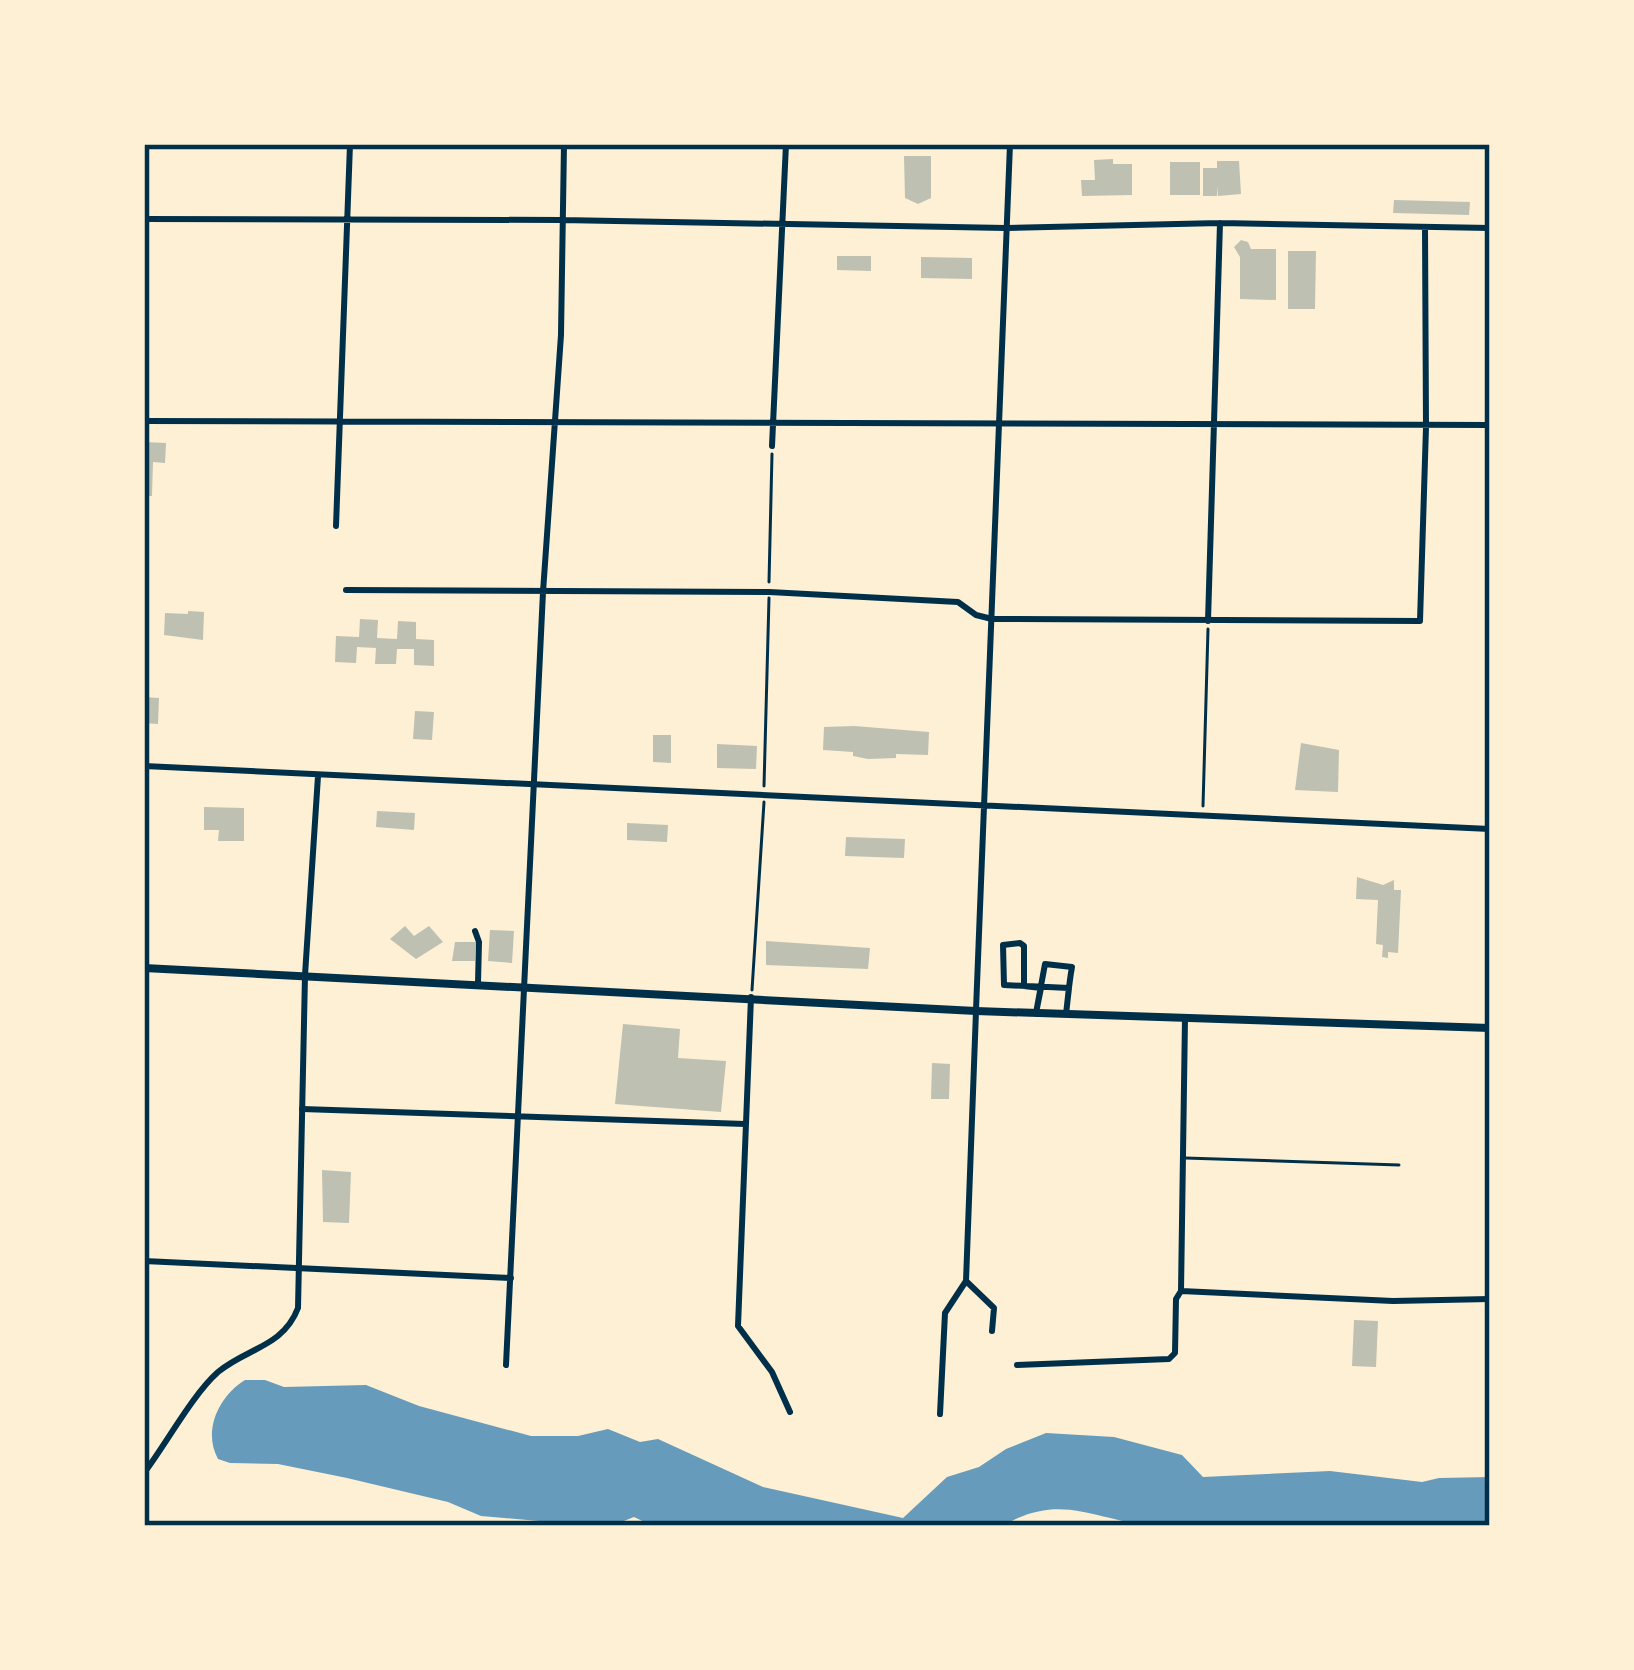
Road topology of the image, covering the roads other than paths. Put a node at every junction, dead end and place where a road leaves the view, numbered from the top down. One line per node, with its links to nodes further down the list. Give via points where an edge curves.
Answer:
1 (350, 144): 7 (street)
2 (564, 144): 6 (street)
3 (786, 144): 9 (street)
4 (1010, 144): 11 (street)
5 (144, 219): 7 (street)
6 (561, 220): 7 (street); 9 (street); 15 (street)
7 (348, 221): 14 (street)
8 (1220, 223): 10 (street); 11 (street); 19 (street)
9 (782, 226): 11 (street); 16 (street)
10 (1425, 227): 12 (street); 20 (street)
11 (1006, 228): 17 (street)
12 (1490, 228)
13 (144, 421): 14 (street)
14 (338, 422): 15 (street); 22 (street)
15 (555, 424): 16 (street); 24 (street)
16 (773, 424): 17 (street); 21 (street)
17 (1000, 425): 19 (street); 25 (street)
18 (1490, 425): 20 (street)
19 (1214, 426): 20 (street); 26 (street)
20 (1426, 427): 26 (street, via 1420,621)
21 (772, 446)
22 (336, 526)
23 (346, 590): 24 (street)
24 (543, 592): 25 (street, via 958,602); 29 (street)
25 (992, 619): 26 (street); 30 (street)
26 (1208, 622)
27 (144, 766): 28 (street)
28 (318, 776): 29 (street); 34 (street)
29 (535, 787): 30 (street); 36 (street)
30 (985, 808): 31 (street); 41 (street)
31 (1490, 829)
32 (475, 931): 35 (street)
33 (144, 968): 34 (main road)
34 (305, 975): 35 (main road); 46 (street)
35 (478, 983): 36 (main road)
36 (524, 985): 40 (main road); 47 (street)
37 (1024, 986): 37 (street, via 1024,946 1003,945 1001,982); 38 (street)
38 (1041, 988): 39 (street); 39 (street, via 1045,964 1072,967); 42 (street)
39 (1069, 988): 43 (street)
40 (751, 998): 41 (main road); 48 (street)
41 (976, 1011): 42 (main road); 54 (street)
42 (1036, 1013): 43 (main road)
43 (1066, 1014): 44 (main road)
44 (1185, 1018): 45 (main road); 49 (street)
45 (1490, 1028)
46 (302, 1109): 47 (street); 52 (street)
47 (520, 1119): 48 (street); 53 (street)
48 (745, 1124): 60 (street, via 738,1326)
49 (1184, 1157): 50 (lane); 55 (street)
50 (1400, 1165)
51 (144, 1262): 52 (street)
52 (300, 1270): 53 (street); 62 (street, via 298,1308 285,1332 217,1374)
53 (511, 1278): 58 (street)
54 (966, 1281): 57 (street, via 994,1308); 61 (street, via 945,1313)
55 (1181, 1291): 56 (street); 59 (street, via 1169,1359)
56 (1490, 1299)
57 (992, 1331)
58 (506, 1365)
59 (1017, 1365)
60 (790, 1412)
61 (940, 1414)
62 (144, 1473)

